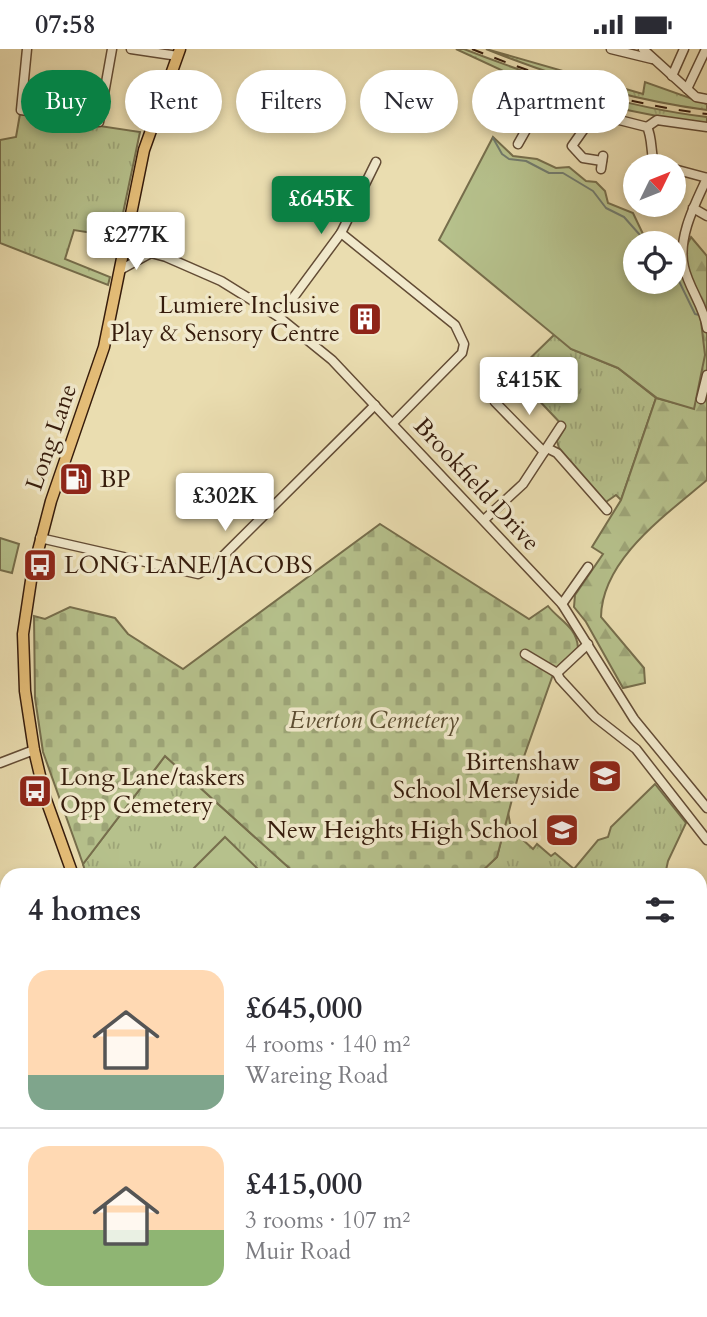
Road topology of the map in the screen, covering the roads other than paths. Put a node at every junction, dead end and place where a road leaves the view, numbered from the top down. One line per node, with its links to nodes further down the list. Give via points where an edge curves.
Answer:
1 (27, 49): 2 (street, via 21,110 99,122)
2 (112, 49)
3 (131, 49): 8 (street)
4 (611, 49): 9 (street)
5 (644, 49): 9 (street)
6 (684, 49): 10 (street)
7 (706, 49): 11 (street)
8 (180, 51): 25 (main road, Long Lane, via 144,150)
9 (655, 60): 10 (street)
10 (672, 76): 11 (street)
11 (687, 89): 12 (street)
12 (707, 99)
13 (629, 122): 14 (street)
14 (647, 127): 15 (street, via 657,120); 19 (street)
15 (707, 128)
16 (529, 133): 18 (street)
17 (581, 133): 21 (street, via 572,146 583,157)
18 (518, 144)
19 (653, 154)
20 (376, 162): 27 (street)
21 (602, 162)
22 (686, 172): 23 (street)
23 (707, 178): 24 (street)
24 (693, 208): 26 (street); 32 (street, via 682,248 684,267 705,311)
25 (131, 215): 28 (main road, Long Lane); 29 (street)
26 (707, 216)
27 (341, 233): 31 (street); 37 (street, via 462,335 462,353)
28 (126, 242): 29 (street, Brookfield Drive); 30 (main road, Long Lane)
29 (151, 252): 30 (street); 31 (street, Brookfield Drive, via 221,281)
30 (120, 270): 42 (main road, Long Lane, via 98,370 67,446)
31 (279, 317): 36 (street, Brookfield Drive, via 332,360)
32 (707, 328)
33 (707, 375): 34 (street)
34 (701, 399)
35 (495, 402): 39 (street)
36 (375, 405): 37 (street, Brookfield Drive); 42 (street, via 216,563 198,574)
37 (393, 423): 41 (street, Brookfield Drive)
38 (561, 426): 39 (street)
39 (546, 450): 40 (street, via 557,453); 41 (street, via 523,484)
40 (607, 510)
41 (485, 519): 44 (street, Brookfield Drive)
42 (40, 538): 48 (main road, Long Lane, via 23,634)
43 (588, 567): 44 (street)
44 (562, 604): 45 (street, Brookfield Drive)
45 (588, 644): 47 (street); 50 (street, Brookfield Drive, via 634,719)
46 (525, 655): 47 (street)
47 (557, 673): 51 (street, via 596,717 636,750)
48 (34, 750): 49 (street); 52 (main road, Long Lane)
49 (0, 763)
50 (707, 808)
51 (707, 840)
52 (70, 868)

